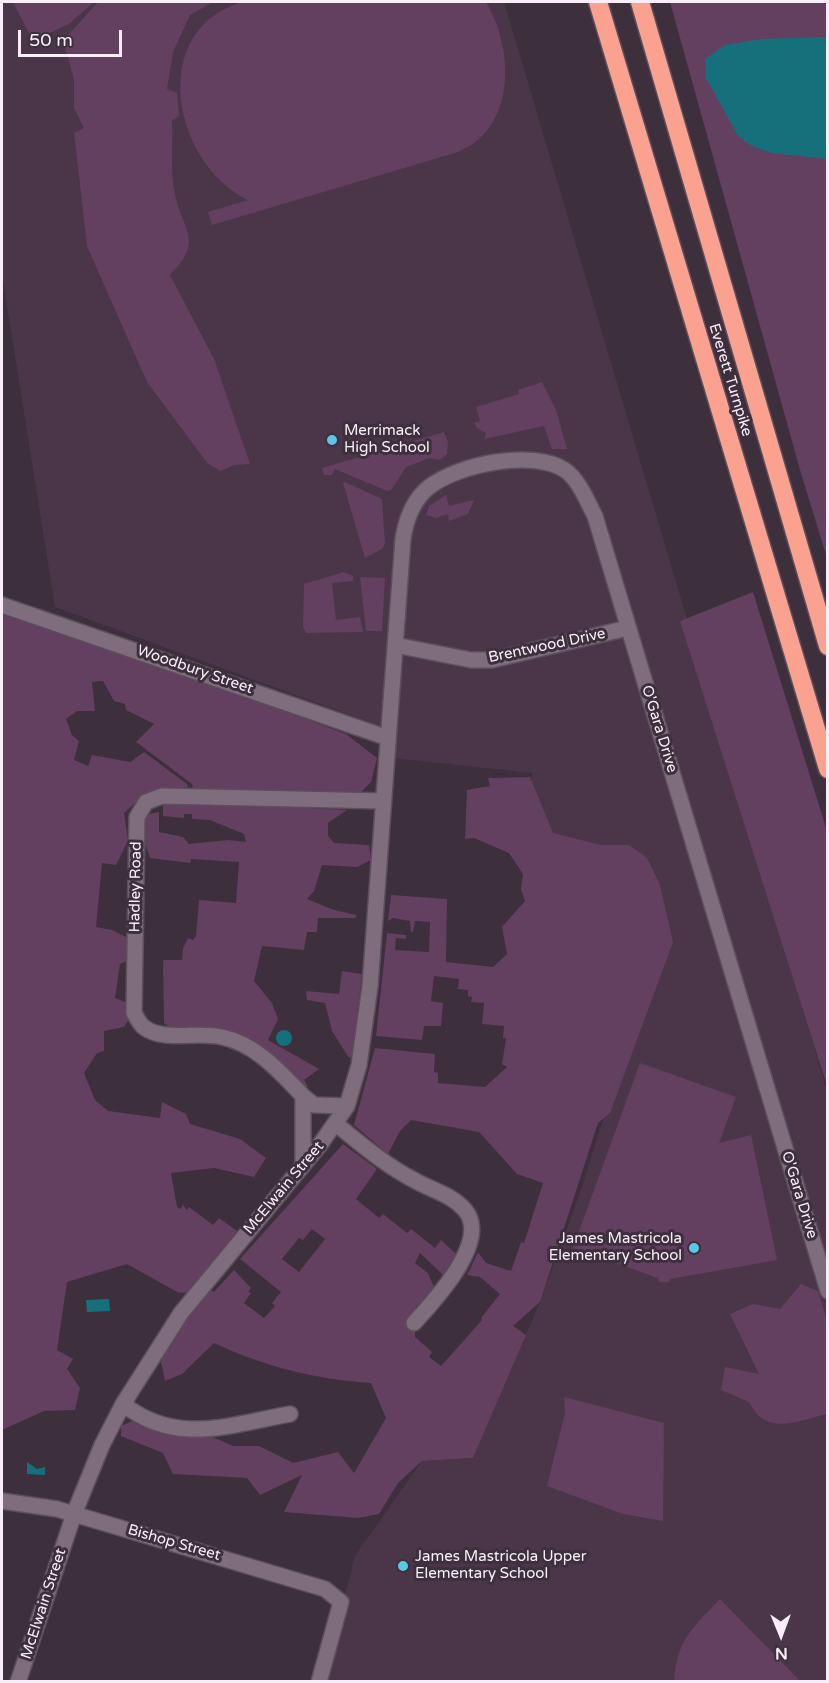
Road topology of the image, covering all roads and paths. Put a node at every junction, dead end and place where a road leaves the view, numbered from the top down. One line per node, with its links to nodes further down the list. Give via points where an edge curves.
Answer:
1 (598, 2): 8 (highway, Everett Turnpike)
2 (640, 2): 6 (highway, Everett Turnpike)
3 (2, 604): 7 (street, Woodbury Street)
4 (628, 628): 5 (street, Brentwood Drive, via 492,660 471,660); 5 (street, O'Gara Drive, via 595,516 575,480 554,464 524,459 453,474 419,498 408,517 403,539); 14 (street, O'Gara Drive)
5 (395, 645): 7 (street, McElwain Street)
6 (828, 646)
7 (388, 738): 9 (street, McElwain Street)
8 (828, 769)
9 (383, 801): 10 (street, Hadley Road, via 162,796 146,802 137,817 134,1013 143,1028 158,1034 223,1037 253,1049); 11 (street, McElwain Street, via 367,1014 359,1065)
10 (303, 1096): 11 (street, Hadley Road, via 314,1105); 13 (street)
11 (347, 1106): 12 (street, McElwain Street)
12 (336, 1124): 13 (street, McElwain Street); 15 (street, via 397,1170 441,1192 466,1211 471,1226 465,1257 448,1286)
13 (303, 1166): 16 (street, McElwain Street, via 181,1313)
14 (828, 1291)
15 (414, 1323)
16 (123, 1404): 17 (street, via 158,1425 187,1430); 19 (street, McElwain Street)
17 (290, 1414)
18 (2, 1501): 19 (street, Bishop Street)
19 (74, 1514): 20 (street, McElwain Street); 21 (street, Bishop Street, via 309,1582 334,1594 341,1602)
20 (18, 1682)
21 (319, 1682)

